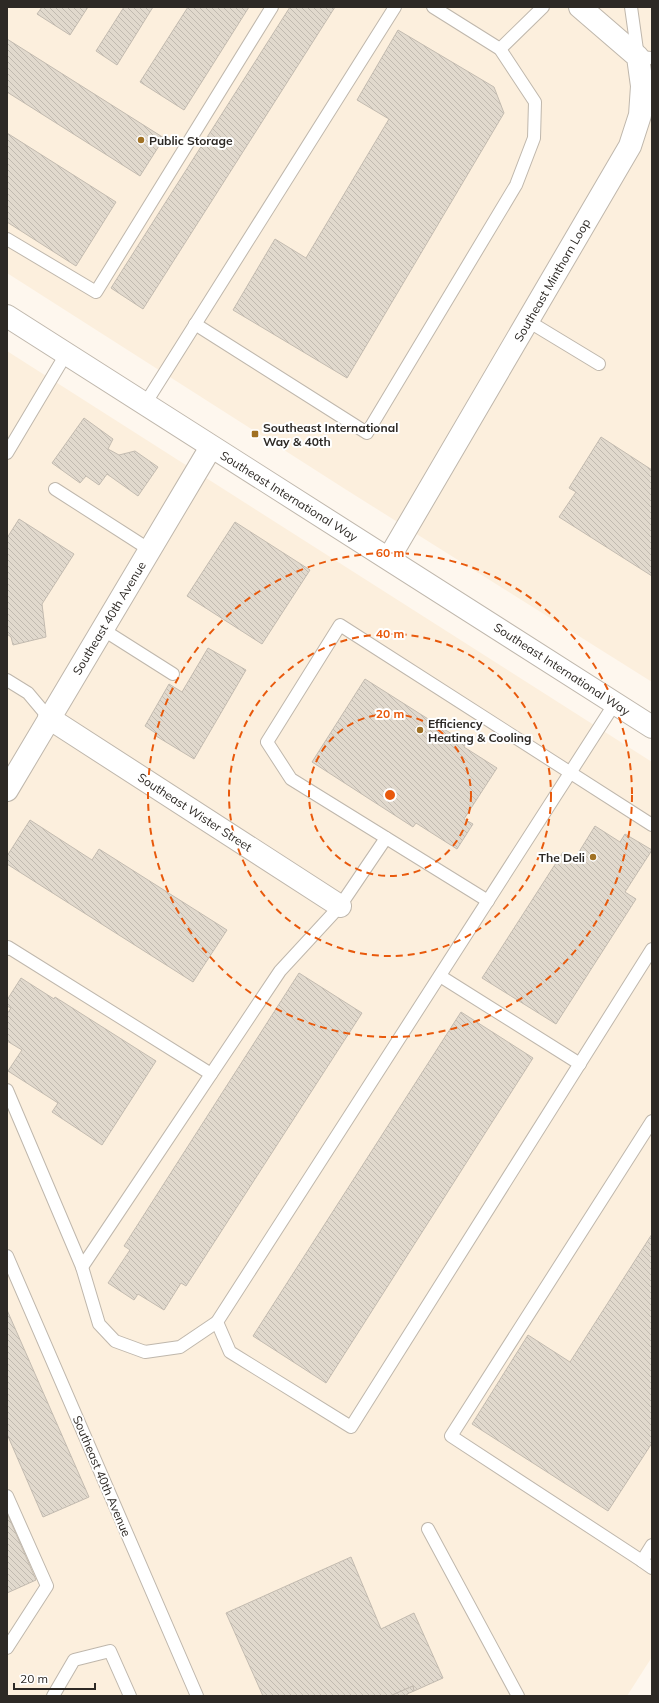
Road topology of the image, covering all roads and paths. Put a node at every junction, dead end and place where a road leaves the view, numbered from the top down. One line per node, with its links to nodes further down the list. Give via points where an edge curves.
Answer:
1 (272, 7): 9 (lane, via 96,292)
2 (395, 7): 12 (lane)
3 (433, 7): 7 (lane)
4 (543, 7): 7 (lane)
5 (580, 7): 8 (street)
6 (631, 7): 8 (lane)
7 (500, 49): 12 (lane, via 535,102 534,138 516,185 367,433)
8 (645, 58): 11 (street, Southeast Minthorn Loop, via 640,115 630,146)
9 (7, 239)
10 (7, 316): 13 (street, Southeast International Way)
11 (528, 321): 14 (lane); 20 (street, Southeast Minthorn Loop)
12 (195, 324): 15 (lane)
13 (66, 354): 15 (street, Southeast International Way); 17 (lane)
14 (599, 364)
15 (145, 404): 16 (street, Southeast International Way)
16 (211, 447): 19 (street, Southeast 40th Avenue); 20 (street, Southeast International Way)
17 (7, 453)
18 (55, 488): 19 (lane)
19 (150, 550): 21 (street, Southeast 40th Avenue)
20 (388, 558): 24 (street, Southeast International Way)
21 (102, 629): 22 (lane); 25 (street, Southeast 40th Avenue)
22 (173, 674)
23 (7, 680): 25 (lane, via 28,693)
24 (615, 703): 26 (street, Southeast International Way); 27 (lane)
25 (49, 718): 28 (street, Southeast 40th Avenue); 32 (street, Southeast Wister Street)
26 (652, 727)
27 (571, 772): 29 (lane); 30 (lane, via 340,625 267,742 291,779); 31 (lane)
28 (7, 790)
29 (652, 825)
30 (386, 838): 31 (lane); 32 (lane)
31 (488, 901): 35 (lane)
32 (340, 906): 37 (lane, via 280,970)
33 (7, 949): 37 (lane, via 8,947)
34 (652, 949): 36 (lane)
35 (440, 976): 36 (lane); 42 (lane)
36 (580, 1064): 42 (lane, via 351,1427 230,1352)
37 (211, 1074): 41 (lane)
38 (7, 1090): 41 (lane)
39 (652, 1121): 46 (lane, via 451,1436)
40 (7, 1256): 50 (lane, Southeast 40th Avenue)
41 (82, 1267): 42 (lane, via 99,1324 115,1341 145,1352 180,1347)
42 (217, 1322)
43 (7, 1496): 47 (lane, via 47,1586)
44 (428, 1529): 51 (lane)
45 (652, 1545): 46 (lane)
46 (647, 1564)
47 (7, 1648)
48 (53, 1696): 49 (lane, via 74,1660 110,1652)
49 (130, 1696)
50 (198, 1696)
51 (518, 1696)

